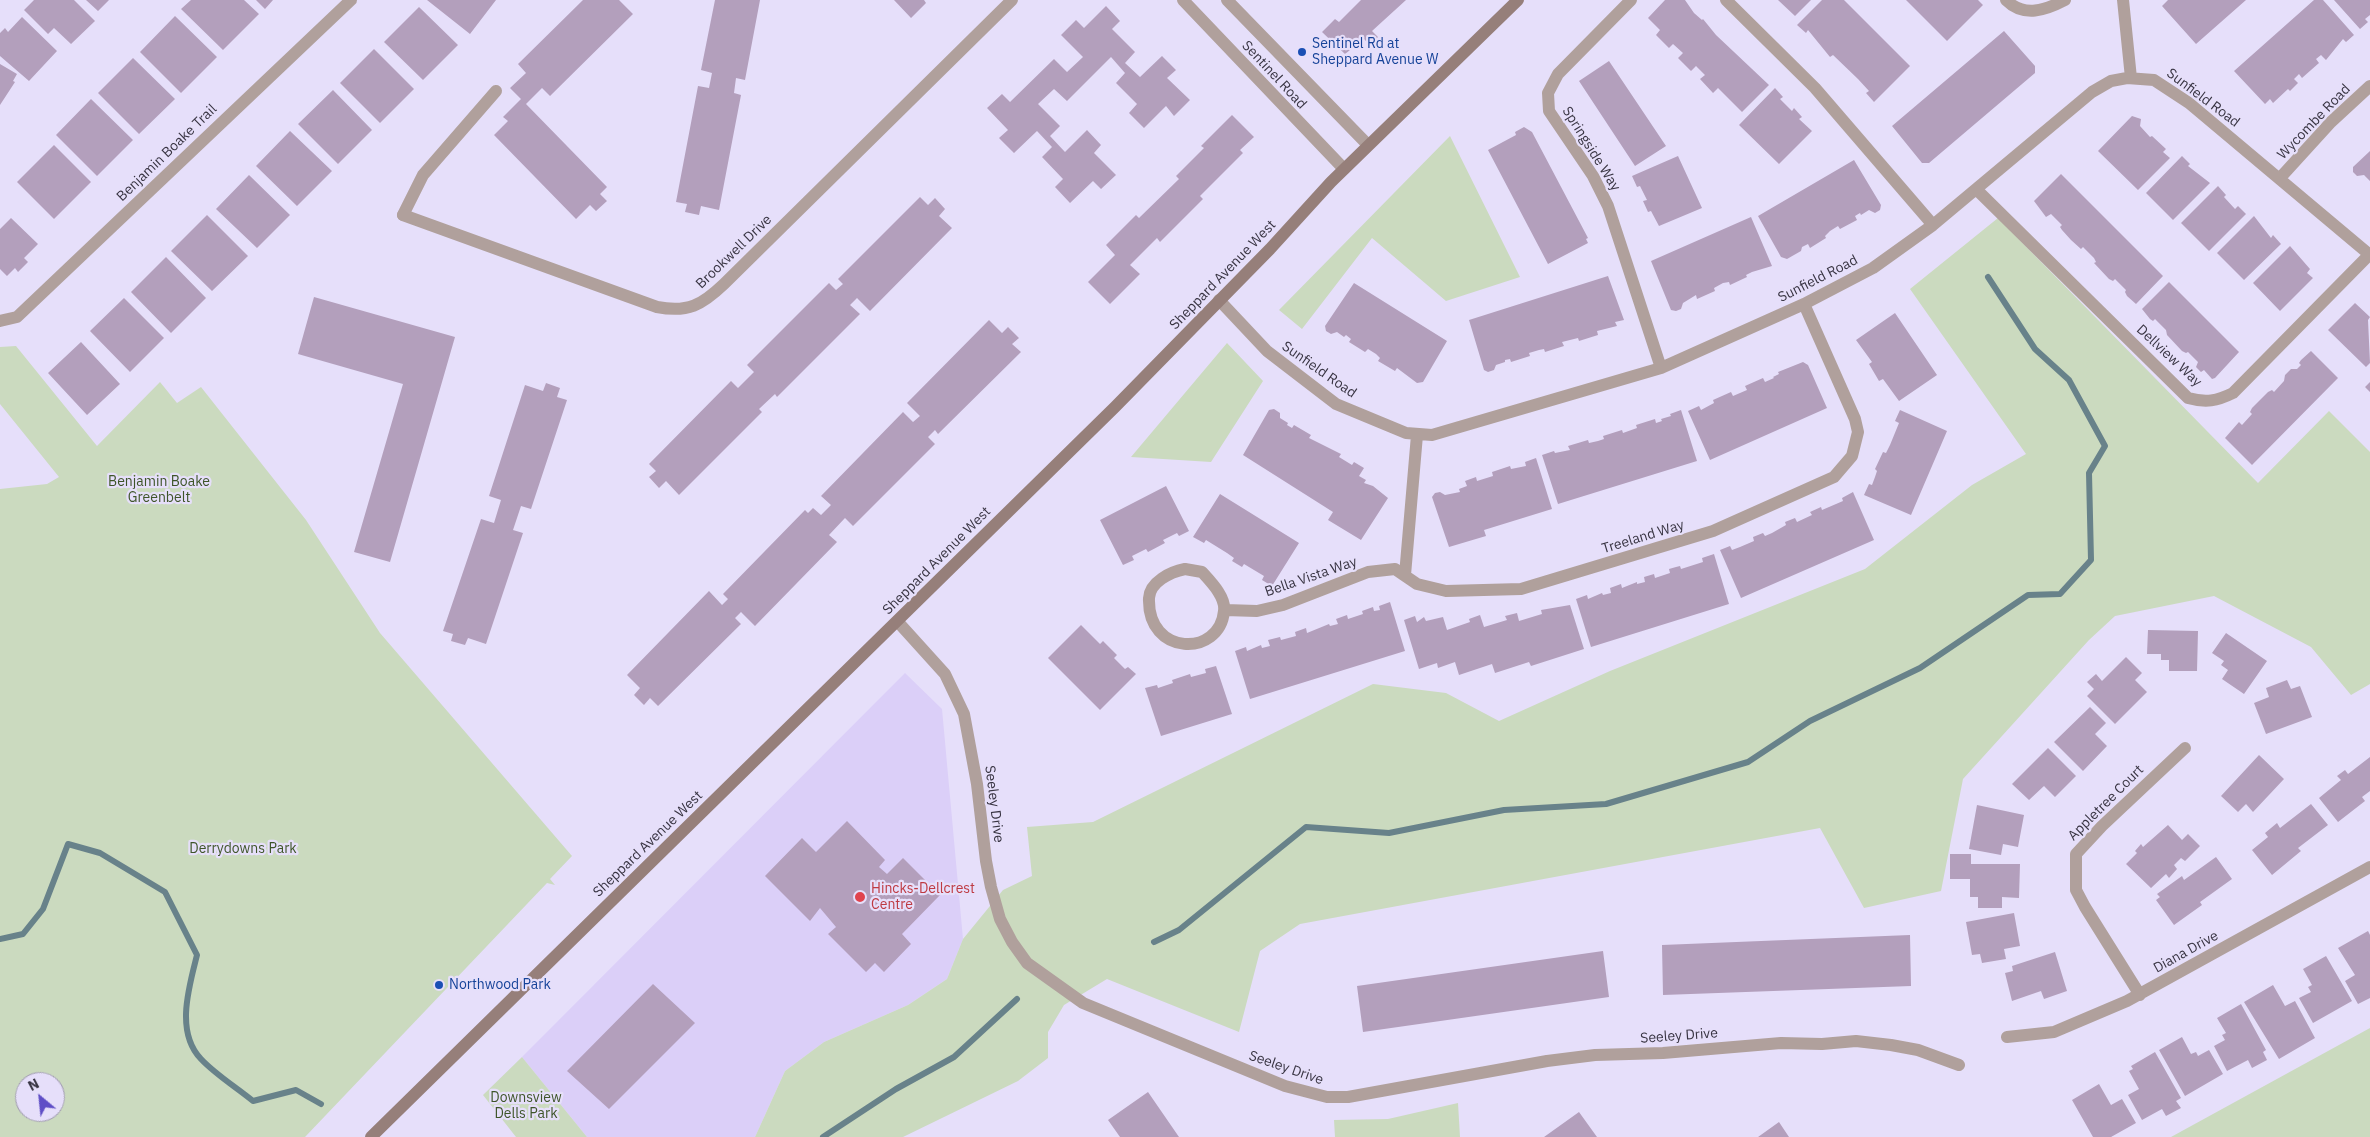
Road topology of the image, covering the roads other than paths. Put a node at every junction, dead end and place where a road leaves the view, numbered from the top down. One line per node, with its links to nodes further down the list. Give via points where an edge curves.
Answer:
1 (351, 0): 22 (street, Benjamin Boake Trail, via 17,317)
2 (1012, 0): 13 (street, Brookwell Drive, via 724,284 707,300 693,307 672,310 650,305 403,215 423,175)
3 (1183, 0): 15 (street, Sentinel Road)
4 (1227, 0): 14 (street, Sentinel Road)
5 (1518, 0): 14 (main road, Sheppard Avenue West)
6 (1631, 0): 23 (street, Springside Way, via 1558,74 1551,85 1548,103 1552,118 1593,176 1608,206)
7 (1726, 0): 18 (street, via 1815,88)
8 (2006, 0): 9 (street, via 2028,12 2048,9)
9 (2066, 0)
10 (2123, 0): 11 (street)
11 (2131, 78): 16 (street, Sunfield Road, via 2154,80 2189,103); 17 (street, Sunfield Road, via 2111,82 2087,96)
12 (2370, 86): 16 (street, Wycombe Road, via 2331,122)
13 (496, 92)
14 (1368, 145): 15 (main road, Sheppard Avenue West)
15 (1344, 169): 20 (main road, Sheppard Avenue West)
16 (2280, 178): 19 (street, Sunfield Road)
17 (1977, 190): 18 (street, Sunfield Road); 19 (street, Dellview Way, via 2188,398 2197,401 2219,401 2233,393)
18 (1933, 225): 21 (street, Sunfield Road, via 1873,268)
19 (2370, 255)
20 (1219, 300): 24 (street, Sunfield Road, via 1267,351 1336,404 1393,429); 27 (main road, Sheppard Avenue West)
21 (1804, 304): 23 (street, Sunfield Road); 25 (street, Treeland Way, via 1858,432 1852,456 1834,477 1713,531 1521,589 1446,590 1417,584)
22 (0, 321)
23 (1661, 368): 24 (street, Sunfield Road, via 1432,435)
24 (1417, 435): 25 (street)
25 (1405, 575): 26 (street, Bella Vista Way, via 1395,569 1381,569 1283,605 1256,611)
26 (1225, 610): 26 (street, via 1217,590 1202,572 1185,569 1173,572 1159,581 1150,593 1152,623 1173,642 1189,645 1204,640 1219,627)
27 (898, 622): 32 (street, Seeley Drive, via 945,674 964,714 986,861 1000,919 1027,963 1083,1003 1285,1086 1327,1097 1348,1097 1595,1055 1781,1043 1891,1045 1918,1050); 33 (main road, Sheppard Avenue West)
28 (2185, 748): 30 (street, Appletree Court, via 2076,854 2076,890)
29 (2370, 867): 30 (street, Diana Drive)
30 (2140, 995): 31 (street, Diana Drive, via 2054,1032)
31 (2006, 1037)
32 (1959, 1065)
33 (371, 1137)

